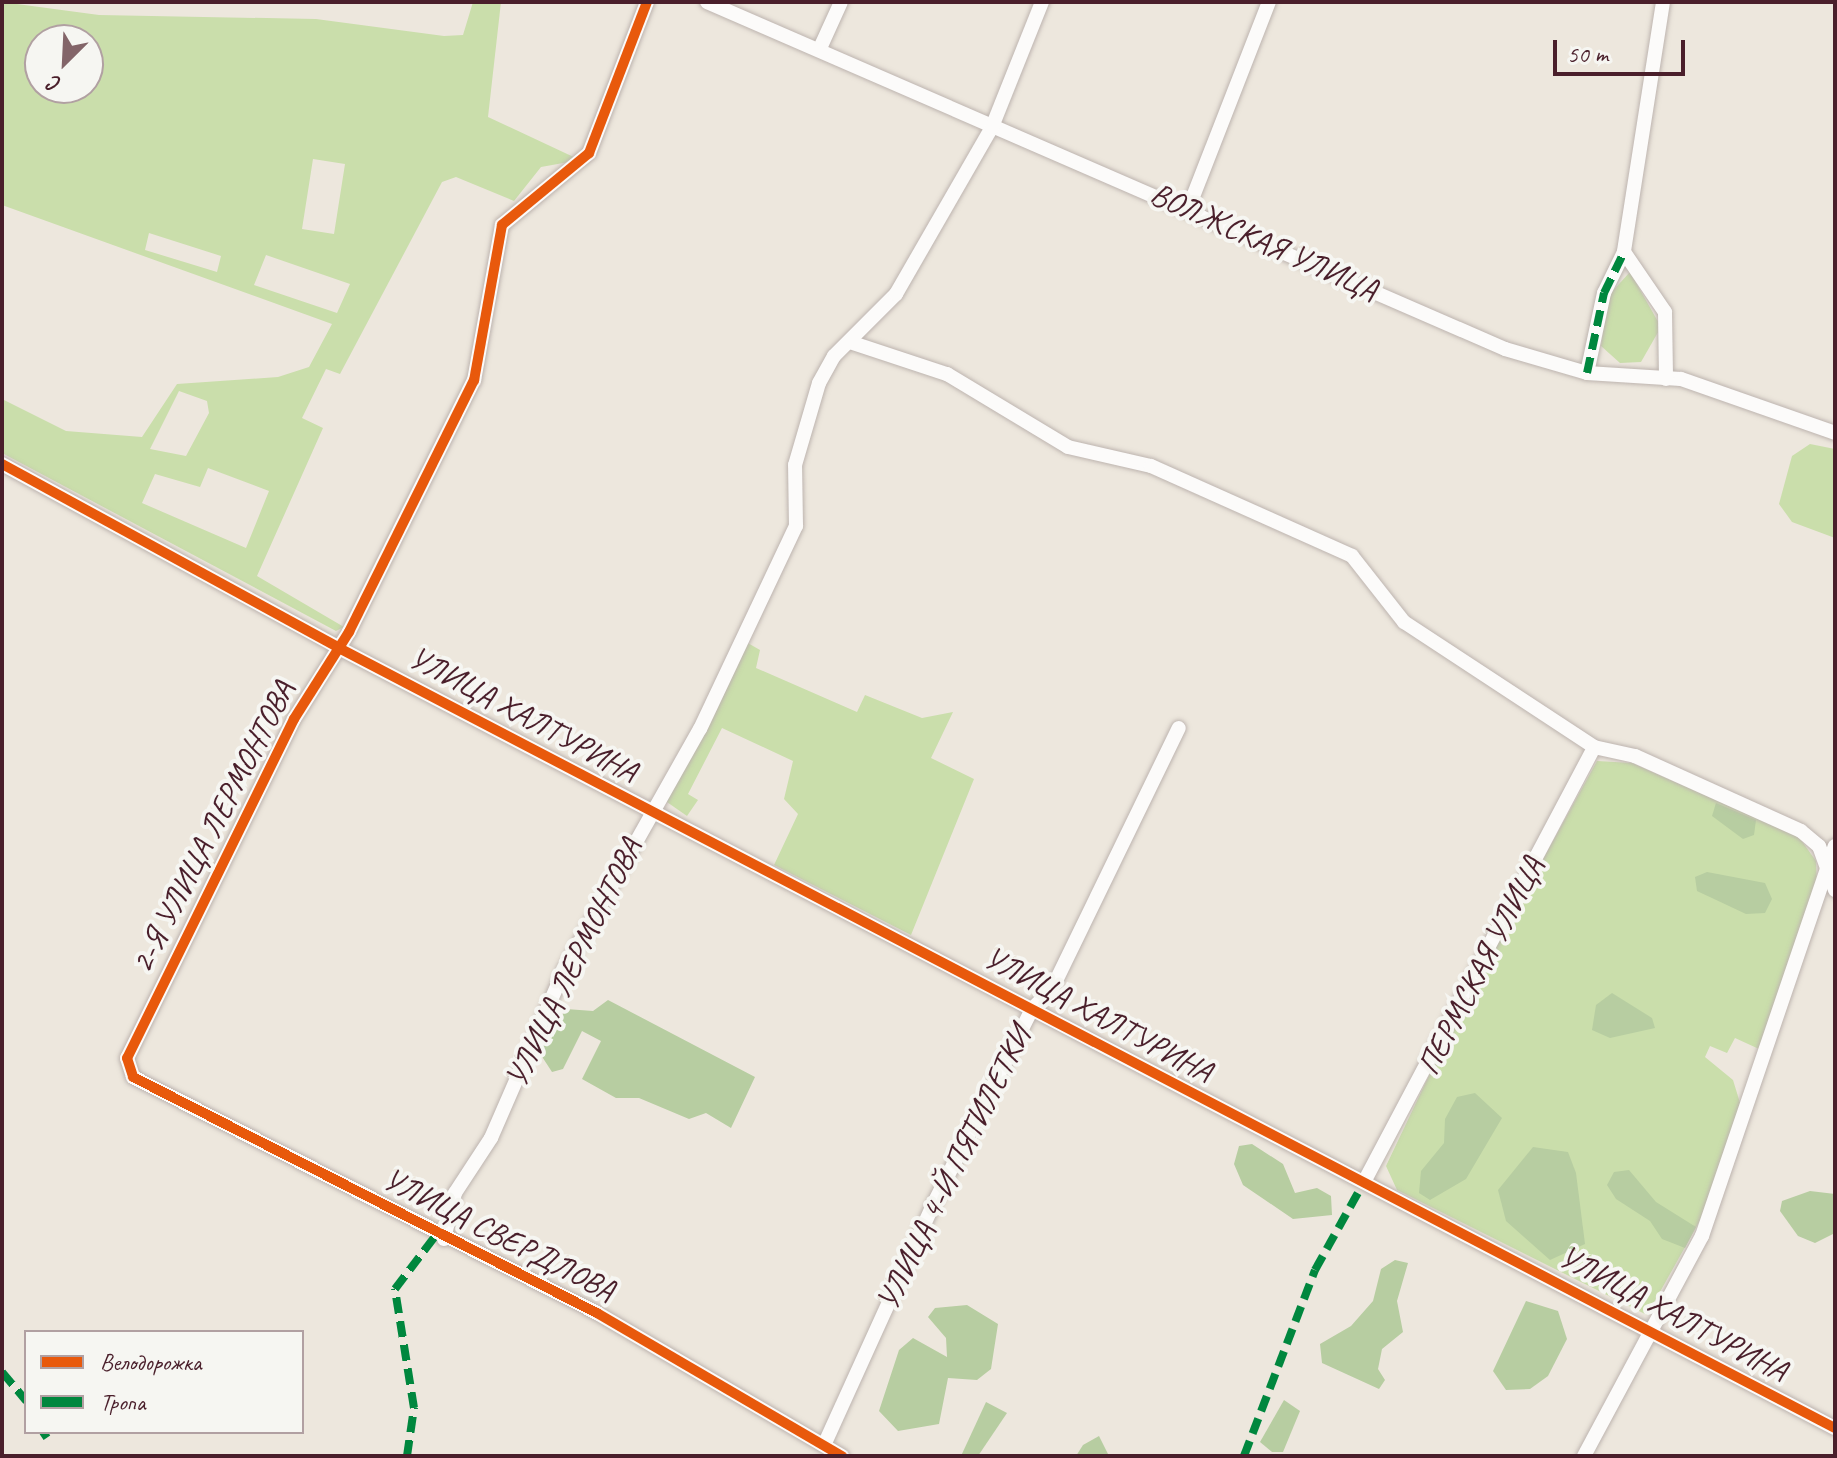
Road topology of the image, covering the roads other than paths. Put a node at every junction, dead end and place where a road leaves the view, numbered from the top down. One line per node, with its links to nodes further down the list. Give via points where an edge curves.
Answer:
1 (647, 2): 16 (street, 2-Я УЛИЦА ЛЕРМОНТОВА, via 589,153 502,225 474,380)
2 (707, 2): 7 (street, ВОЛЖСКАЯ УЛИЦА)
3 (841, 2): 7 (street)
4 (1042, 2): 8 (street, УЛИЦА ЛЕРМОНТОВА)
5 (1269, 2): 9 (street)
6 (1663, 2): 10 (street)
7 (821, 46): 8 (street, ВОЛЖСКАЯ УЛИЦА)
8 (992, 127): 9 (street, ВОЛЖСКАЯ УЛИЦА); 11 (street, УЛИЦА ЛЕРМОНТОВА, via 896,294)
9 (1189, 207): 12 (street, ВОЛЖСКАЯ УЛИЦА, via 1505,349)
10 (1624, 252): 12 (street, via 1604,293); 13 (street, via 1665,312)
11 (853, 343): 18 (street, via 947,374 1068,447 1165,472 1352,556 1404,622); 19 (street, УЛИЦА ЛЕРМОНТОВА, via 834,356 801,437 796,526 700,729)
12 (1587, 373): 13 (street, ВОЛЖСКАЯ УЛИЦА)
13 (1666, 379): 14 (street, ВОЛЖСКАЯ УЛИЦА)
14 (1835, 433)
15 (2, 464): 16 (street, УЛИЦА ХАЛТУРИНА)
16 (337, 647): 19 (street, УЛИЦА ХАЛТУРИНА); 24 (street, 2-Я УЛИЦА ЛЕРМОНТОВА, via 145,1016)
17 (1179, 728): 23 (street, УЛИЦА 4-Й ПЯТИЛЕТКИ, via 1052,989)
18 (1594, 747): 21 (street, via 1635,756 1801,831); 25 (street, ПЕРМСКАЯ УЛИЦА)
19 (650, 810): 23 (street, УЛИЦА ХАЛТУРИНА); 26 (street, УЛИЦА ЛЕРМОНТОВА, via 557,985 491,1138 455,1193)
20 (1835, 846): 21 (street)
21 (1827, 868): 22 (street); 27 (street, via 1702,1236)
22 (1835, 890)
23 (1032, 1009): 25 (street, УЛИЦА ХАЛТУРИНА); 29 (street, УЛИЦА 4-Й ПЯТИЛЕТКИ)
24 (128, 1071): 26 (street, УЛИЦА СВЕРДЛОВА)
25 (1364, 1182): 27 (street, УЛИЦА ХАЛТУРИНА)
26 (444, 1239): 29 (street, УЛИЦА СВЕРДЛОВА, via 597,1313)
27 (1652, 1332): 28 (street, УЛИЦА ХАЛТУРИНА); 31 (street)
28 (1835, 1428)
29 (825, 1443): 30 (street, УЛИЦА СВЕРДЛОВА)
30 (842, 1456)
31 (1584, 1456)

